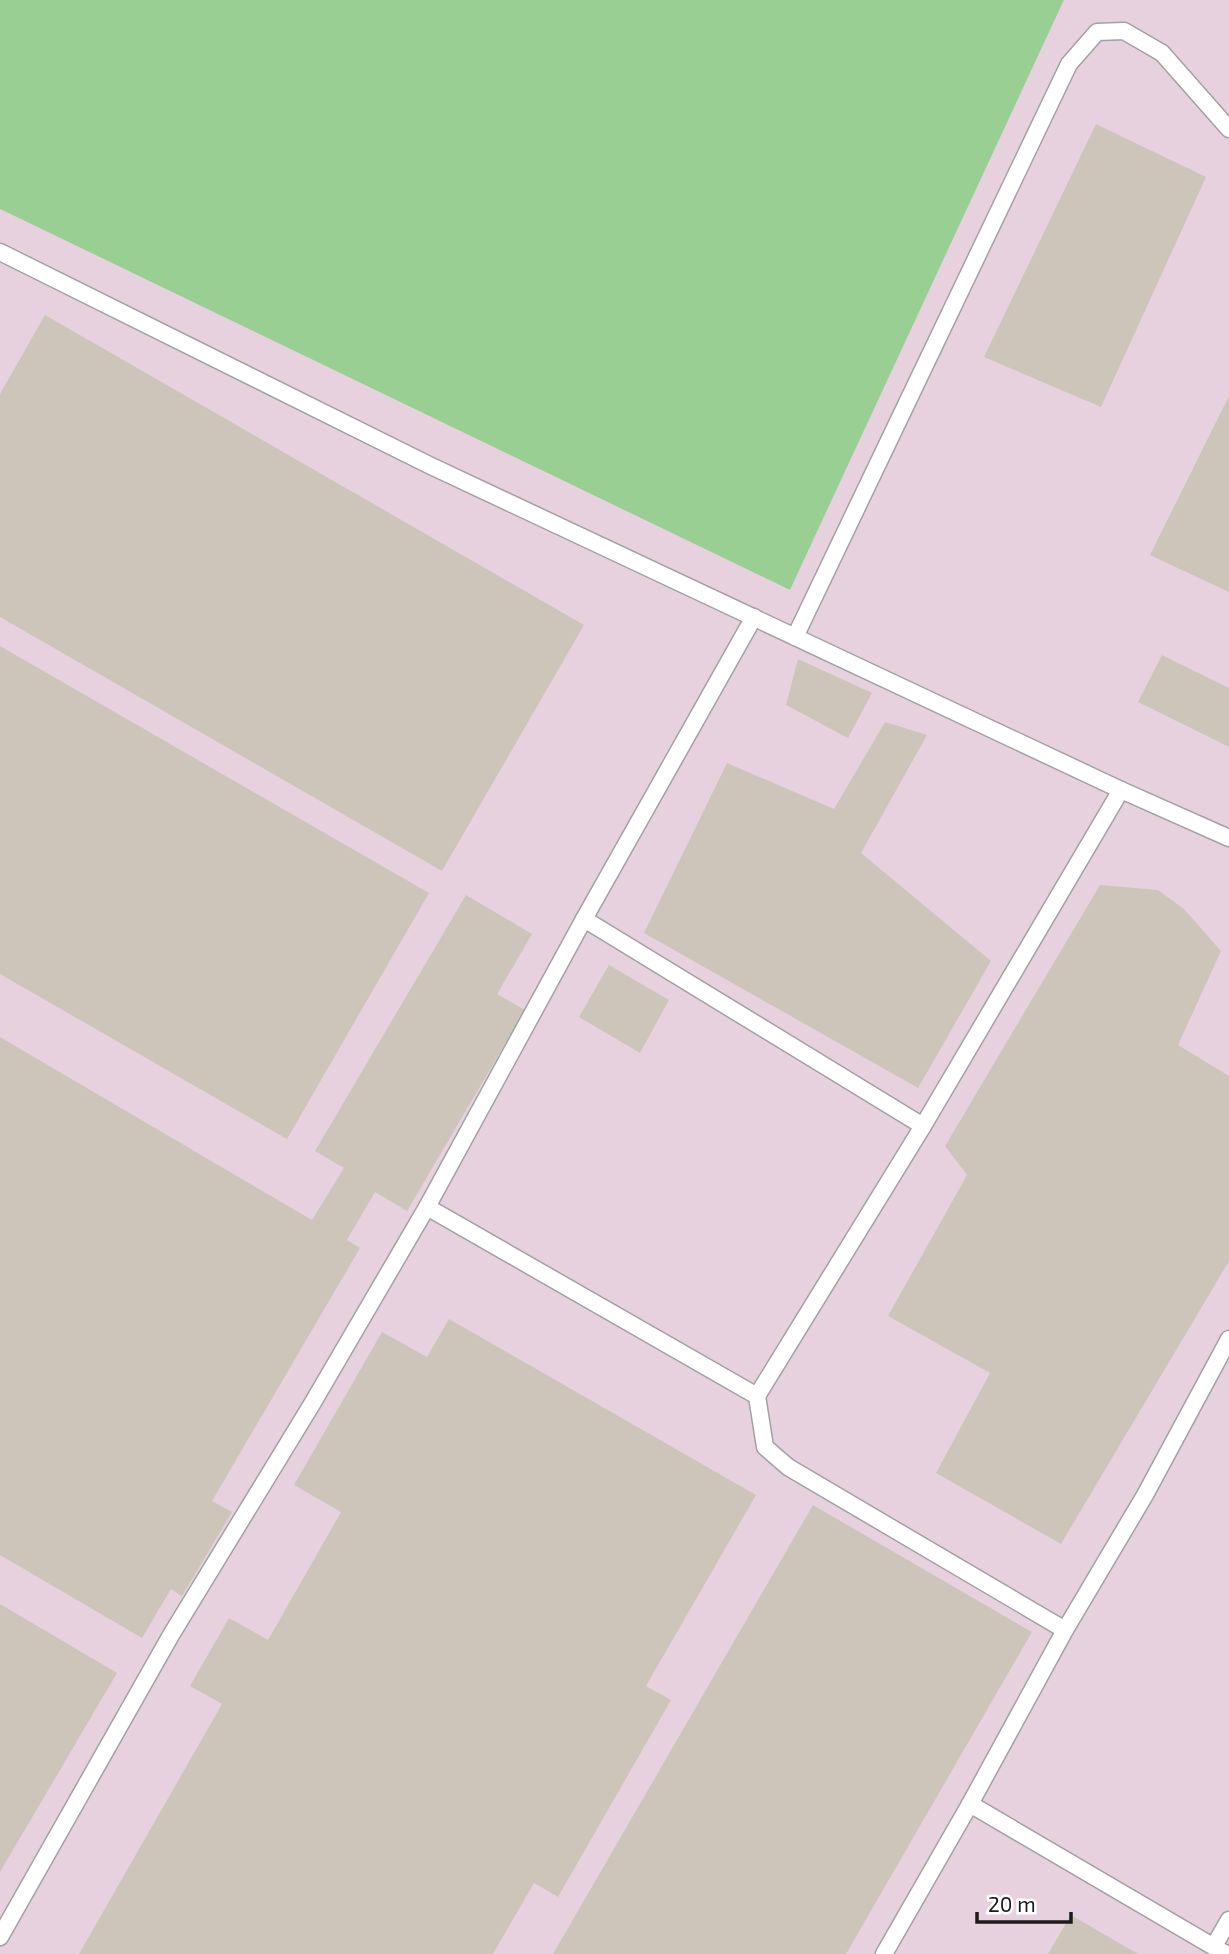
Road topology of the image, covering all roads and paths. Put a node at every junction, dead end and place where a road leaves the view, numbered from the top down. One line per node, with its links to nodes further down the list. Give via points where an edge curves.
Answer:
1 (1229, 129): 4 (lane, via 1161,52 1124,31 1097,32 1069,64)
2 (0, 251): 3 (lane, via 429,465)
3 (754, 617): 4 (lane); 7 (lane)
4 (795, 637): 5 (lane)
5 (1121, 790): 6 (lane); 8 (lane)
6 (1229, 838)
7 (584, 919): 8 (lane); 9 (lane)
8 (923, 1126): 11 (lane)
9 (427, 1207): 11 (lane); 15 (lane, via 171,1635)
10 (1229, 1339): 12 (lane)
11 (757, 1396): 12 (lane, via 765,1447 788,1467)
12 (1065, 1630): 13 (lane)
13 (970, 1804): 16 (lane); 17 (lane)
14 (1229, 1920): 16 (lane)
15 (0, 1937)
16 (1220, 1950)
17 (884, 1954)

